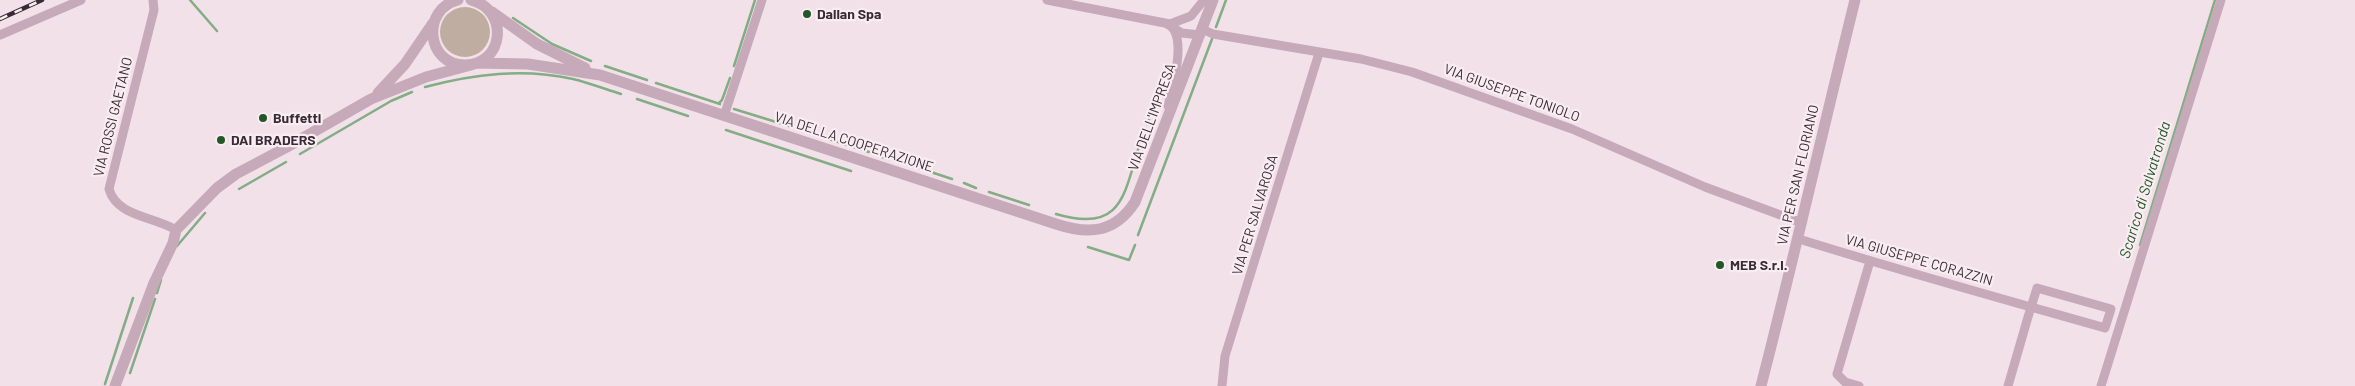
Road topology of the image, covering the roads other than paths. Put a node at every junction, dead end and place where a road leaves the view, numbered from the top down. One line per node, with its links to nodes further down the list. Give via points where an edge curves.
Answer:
1 (81, 0): 16 (street)
2 (153, 0): 25 (street, VIA ROSSI GAETANO, via 154,10 109,190 119,207)
3 (436, 0): 13 (street)
4 (458, 0): 13 (street, via 442,8)
5 (471, 0): 12 (street, VIA DELLA COOPERAZIONE)
6 (762, 0): 21 (street)
7 (1046, 0): 14 (street, VIA GIUSEPPE TONIOLO)
8 (1204, 0): 14 (street, via 1191,16)
9 (1213, 0): 15 (street, VIA DELL'IMPRESA)
10 (1855, 0): 23 (street, VIA PER SAN FLORIANO)
11 (2221, 0): 34 (street)
12 (485, 6): 18 (street, via 497,25 496,42 487,57); 19 (street, VIA DELLA COOPERAZIONE, via 541,46)
13 (434, 20): 18 (street, via 432,38 441,55 452,63); 20 (street, VIA DELLA COOPERAZIONE, via 406,64)
14 (1172, 25): 15 (street, VIA GIUSEPPE TONIOLO, via 1188,25); 22 (street, via 1178,49)
15 (1201, 32): 17 (street, VIA GIUSEPPE TONIOLO); 22 (street, VIA DELL'IMPRESA)
16 (0, 35)
17 (1319, 52): 23 (street, VIA GIUSEPPE TONIOLO, via 1412,72 1511,106 1705,187); 30 (street, VIA PER SALVAROSA, via 1225,356)
18 (474, 64): 19 (street, VIA DELLA COOPERAZIONE, via 528,64); 20 (street, VIA DELLA COOPERAZIONE, via 426,77)
19 (600, 75): 21 (street, VIA DELLA COOPERAZIONE)
20 (371, 99): 25 (street, VIA DELLA COOPERAZIONE, via 236,174 217,188)
21 (724, 116): 24 (street, VIA DELLA COOPERAZIONE, via 1066,227 1085,231)
22 (1168, 119): 24 (street, VIA DELL'IMPRESA, via 1135,202 1122,217)
23 (1802, 223): 26 (street, VIA PER SAN FLORIANO)
24 (1100, 229)
25 (176, 230): 29 (street, VIA DELLA COOPERAZIONE)
26 (1799, 238): 27 (street, VIA GIUSEPPE CORAZZIN); 31 (street, VIA PER SAN FLORIANO)
27 (1870, 261): 28 (street, VIA GIUSEPPE CORAZZIN); 32 (street, via 1837,374 1846,382)
28 (2031, 307): 28 (street, VIA GIUSEPPE CORAZZIN, via 2105,328 2111,309 2037,288); 33 (street)
29 (115, 386)
30 (1222, 386)
31 (1761, 386)
32 (1859, 386)
33 (2008, 386)
34 (2101, 386)

